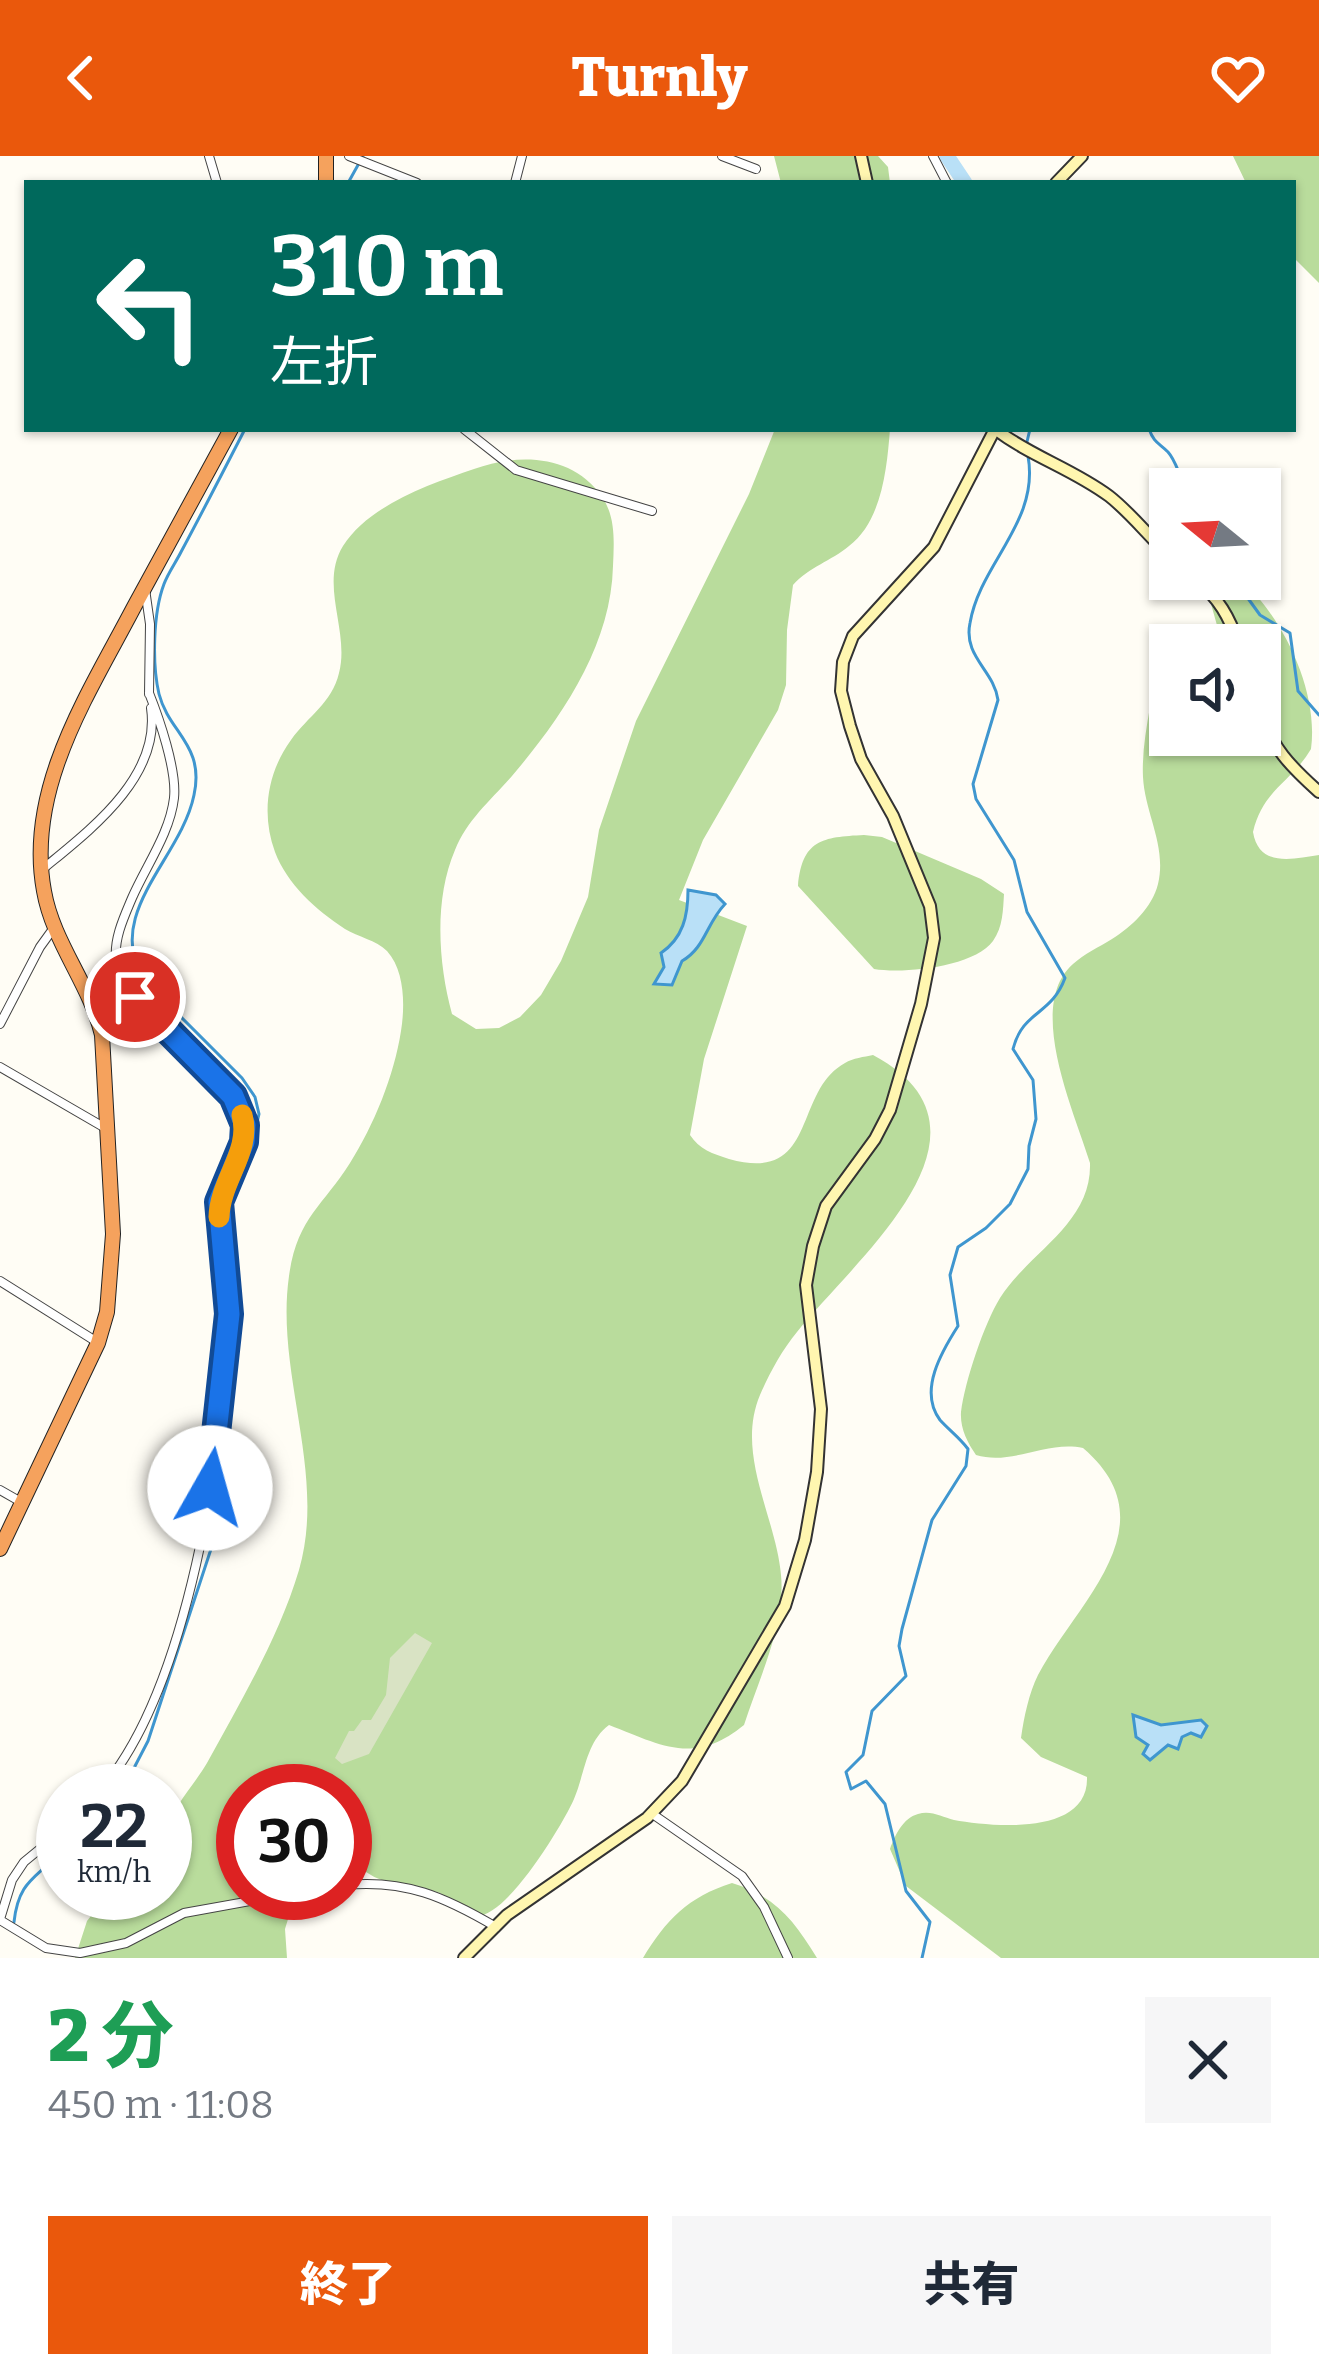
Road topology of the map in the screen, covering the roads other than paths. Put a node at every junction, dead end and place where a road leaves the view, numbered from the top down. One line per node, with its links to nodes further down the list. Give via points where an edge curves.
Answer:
1 (722, 156): 4 (street)
2 (1082, 156): 6 (street)
3 (356, 159): 5 (street)
4 (756, 169)
5 (409, 180)
6 (1059, 180)
7 (229, 432): 13 (highway)
8 (468, 432): 11 (street, via 509,466)
9 (993, 432): 28 (street, via 934,547 853,636 843,662 850,726 930,906 934,938 890,1110 826,1206 813,1246 806,1285 821,1409 817,1472 785,1606 682,1781)
10 (1000, 432): 12 (street, via 1112,498)
11 (652, 512)
12 (1149, 535)
13 (145, 587): 14 (street); 17 (highway, via 61,756 42,816)
14 (149, 693): 17 (street, via 151,739 121,797); 27 (street, via 174,800 127,909 116,962 135,997 233,1096 246,1133 219,1202 226,1354 206,1525 152,1702)
15 (1280, 756): 16 (street)
16 (1319, 792)
17 (42, 870): 18 (highway)
18 (54, 928): 19 (street); 21 (highway, via 96,1010)
19 (0, 1024)
20 (0, 1067): 21 (street)
21 (107, 1129): 23 (highway, via 112,1274)
22 (0, 1281): 23 (street)
23 (98, 1343): 25 (highway)
24 (0, 1490): 25 (street)
25 (22, 1503): 26 (highway)
26 (0, 1550)
27 (119, 1764)
28 (651, 1813): 33 (street); 35 (street, via 742,1876)
29 (36, 1853): 32 (street, via 12,1880)
30 (372, 1884): 33 (street, via 399,1884)
31 (216, 1907): 32 (street, via 80,1953 46,1948)
32 (6, 1922)
33 (496, 1927): 34 (street)
34 (464, 1958)
35 (788, 1958)

